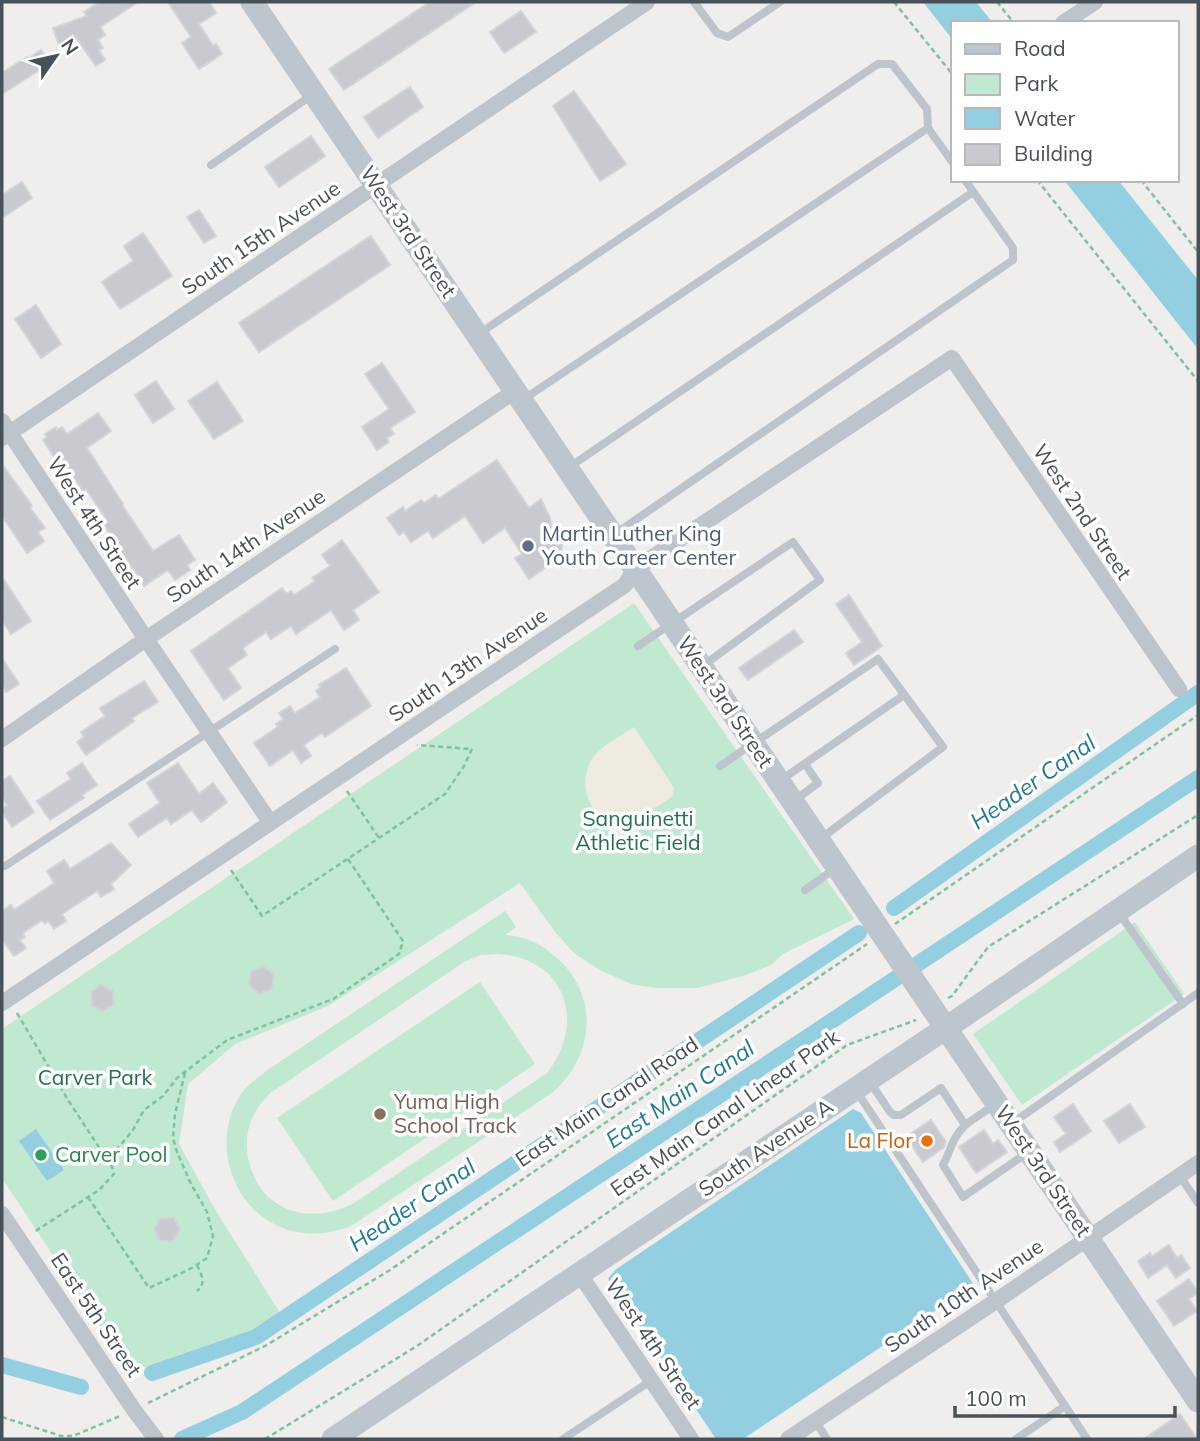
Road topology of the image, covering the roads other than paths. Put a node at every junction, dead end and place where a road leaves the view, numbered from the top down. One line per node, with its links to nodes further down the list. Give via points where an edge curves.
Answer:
1 (252, 2): 7 (street, West 3rd Street)
2 (648, 2): 12 (street, South 15th Avenue)
3 (694, 2): 4 (lane, via 718,33 728,37)
4 (780, 2)
5 (1095, 2): 6 (street)
6 (1066, 21)
7 (314, 93): 10 (lane); 12 (street, West 3rd Street)
8 (928, 128): 9 (lane); 14 (lane, via 927,110 892,64 878,64); 16 (lane)
9 (951, 160)
10 (211, 166)
11 (966, 182): 13 (lane)
12 (376, 185): 14 (street, West 3rd Street); 17 (street, South 15th Avenue)
13 (973, 192): 18 (lane); 19 (lane, via 1013,248 1013,260)
14 (477, 334): 16 (street, West 3rd Street)
15 (951, 358): 20 (street, South 13th Avenue); 26 (street, West 2nd Street)
16 (518, 396): 18 (street, West 3rd Street); 22 (street, South 14th Avenue)
17 (4, 431): 22 (street, West 4th Street)
18 (567, 468): 19 (street, West 3rd Street)
19 (613, 536): 20 (street, West 3rd Street)
20 (635, 569): 21 (street, West 3rd Street); 35 (street, South 13th Avenue, via 625,585)
21 (672, 624): 23 (lane); 25 (street, West 3rd Street); 25 (lane, via 793,542 820,580)
22 (146, 639): 28 (street, West 4th Street); 29 (street, South 14th Avenue)
23 (638, 646)
24 (335, 649): 28 (lane)
25 (701, 666): 30 (street, West 3rd Street)
26 (1179, 689)
27 (904, 695): 30 (lane, via 878,659); 31 (lane); 36 (lane, via 943,747)
28 (209, 732): 35 (street, West 4th Street); 38 (lane)
29 (2, 739)
30 (753, 743): 32 (lane); 33 (street, West 3rd Street)
31 (805, 764): 33 (lane); 34 (lane, via 818,783)
32 (720, 766)
33 (779, 782): 34 (street, West 3rd Street)
34 (792, 802): 36 (street, West 3rd Street)
35 (270, 822): 43 (street, South 13th Avenue)
36 (818, 841): 39 (street, West 3rd Street)
37 (1198, 856): 41 (street, South Avenue A)
38 (5, 866)
39 (836, 868): 40 (lane); 45 (street, West 3rd Street)
40 (805, 890)
41 (1118, 911): 44 (lane); 45 (street, South Avenue A)
42 (1198, 993): 44 (lane)
43 (2, 1003)
44 (1182, 1004): 49 (lane)
45 (946, 1028): 46 (street, South Avenue A); 47 (street, West 3rd Street)
46 (861, 1084): 48 (lane, via 894,1115 941,1088); 56 (street, South Avenue A); 57 (lane)
47 (997, 1104): 48 (lane); 49 (street, West 3rd Street)
48 (965, 1125): 50 (lane, via 943,1165 963,1197)
49 (1011, 1125): 50 (street, West 3rd Street)
50 (1029, 1151): 55 (street, West 3rd Street)
51 (1198, 1163): 52 (street, South 10th Avenue)
52 (1180, 1176): 53 (lane); 55 (street, South 10th Avenue)
53 (1198, 1203)
54 (2, 1214): 62 (street, East 5th Street)
55 (1088, 1238): 57 (street, South 10th Avenue); 59 (street, West 3rd Street)
56 (579, 1273): 58 (street, West 4th Street); 63 (street, South Avenue A)
57 (996, 1301): 60 (lane); 61 (street, South 10th Avenue)
58 (652, 1380): 64 (lane); 65 (street, West 4th Street)
59 (1198, 1401)
60 (1065, 1406): 68 (lane); 69 (lane)
61 (815, 1421): 66 (street, South 10th Avenue); 67 (lane)
62 (154, 1436)
63 (333, 1439)
64 (563, 1439)
65 (691, 1439)
66 (788, 1439)
67 (827, 1439)
68 (1016, 1439)
69 (1087, 1439)

